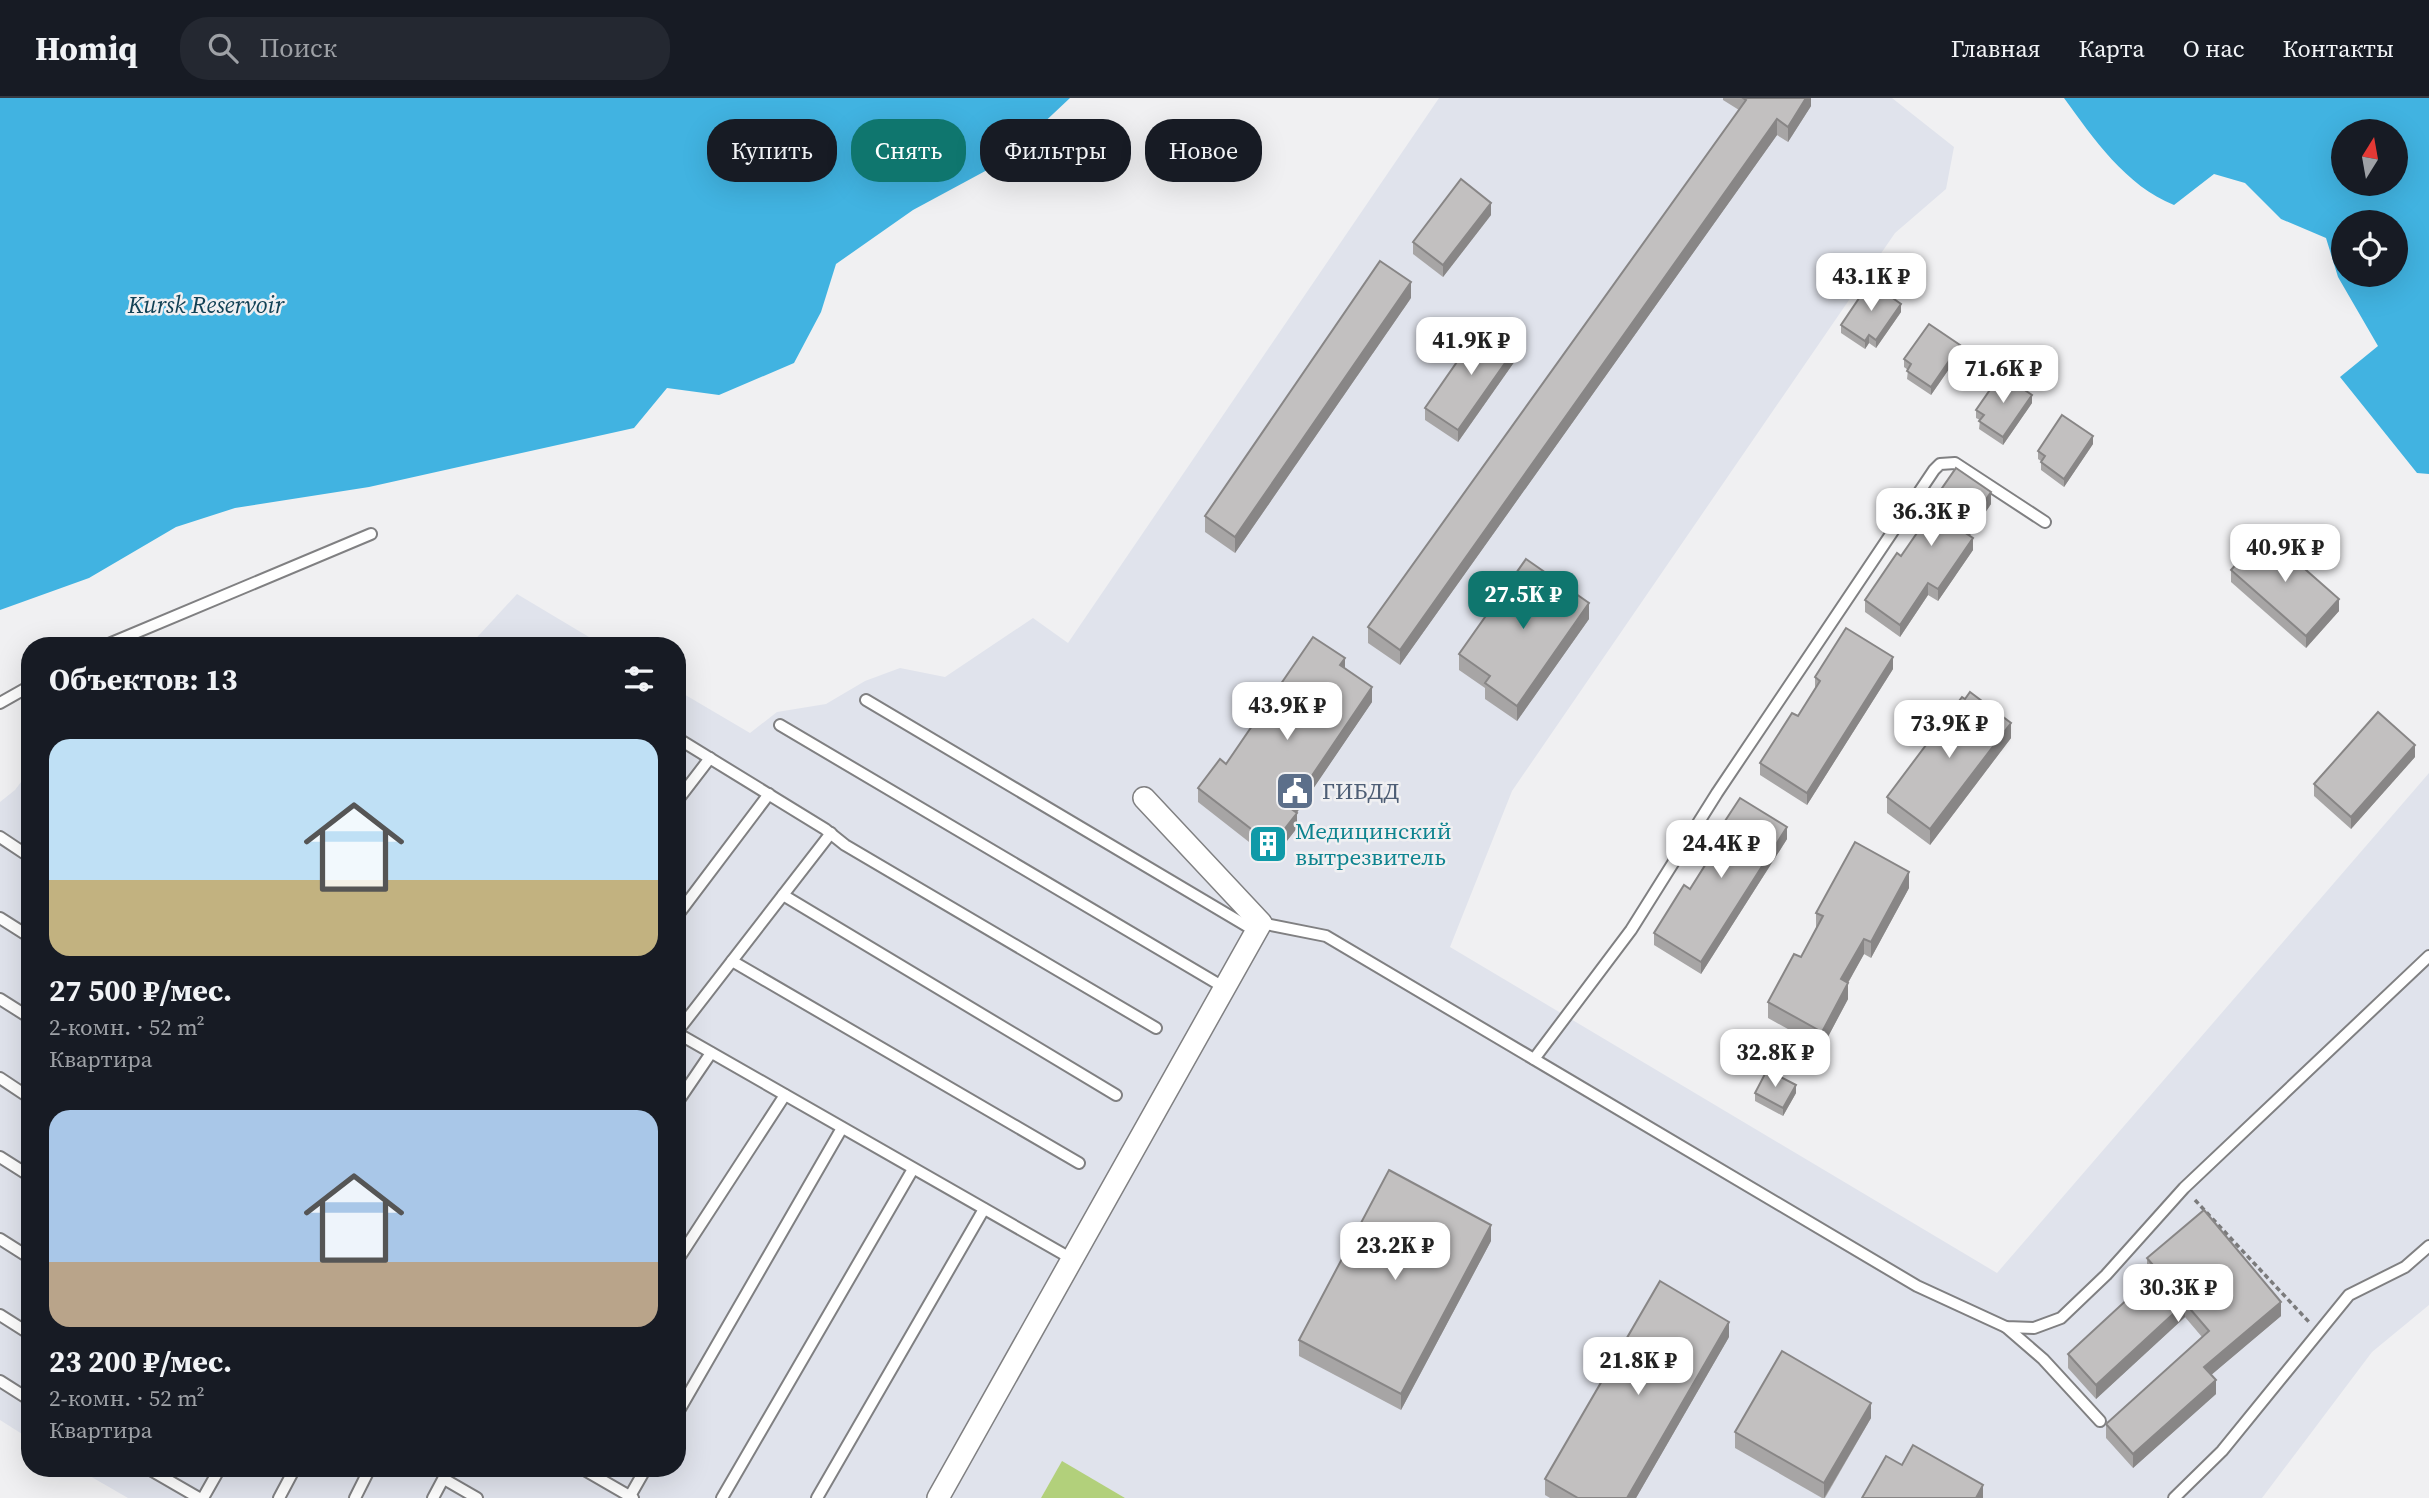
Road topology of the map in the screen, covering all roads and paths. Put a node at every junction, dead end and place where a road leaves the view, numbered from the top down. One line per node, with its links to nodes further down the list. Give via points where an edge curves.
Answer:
1 (2045, 522): 30 (lane, via 1955,463 1940,464 1934,470 1717,793 1631,930)
2 (371, 534): 3 (lane)
3 (125, 637)
4 (21, 691): 6 (lane)
5 (866, 700): 19 (lane)
6 (0, 703)
7 (780, 725): 23 (lane)
8 (686, 743): 9 (lane)
9 (710, 758): 10 (lane); 11 (lane)
10 (686, 789)
11 (769, 794): 13 (lane); 17 (lane)
12 (1144, 798): 19 (street)
13 (831, 833): 16 (lane); 27 (lane)
14 (0, 837): 15 (lane)
15 (21, 851)
16 (783, 895): 22 (lane); 35 (lane)
17 (686, 904)
18 (0, 918): 20 (lane)
19 (1259, 928): 23 (street); 30 (lane, via 1326,936)
20 (21, 931)
21 (2429, 956): 41 (lane)
22 (732, 961): 26 (lane); 38 (lane)
23 (1225, 988): 47 (street)
24 (0, 999): 25 (lane)
25 (21, 1012)
26 (686, 1021)
27 (1156, 1028)
28 (686, 1038): 29 (lane)
29 (711, 1052): 32 (lane); 34 (lane)
30 (1534, 1059): 49 (lane, via 1917,1286)
31 (0, 1078): 33 (lane)
32 (686, 1090)
33 (21, 1092)
34 (785, 1095): 36 (lane); 45 (lane)
35 (1116, 1095)
36 (842, 1128): 39 (lane); 54 (lane)
37 (0, 1157): 40 (lane)
38 (1079, 1163)
39 (914, 1169): 42 (lane); 70 (lane)
40 (21, 1170)
41 (2184, 1188): 49 (lane, via 2061,1318 2034,1328); 51 (path)
42 (984, 1209): 47 (lane); 71 (lane)
43 (0, 1239): 46 (lane)
44 (2429, 1246): 51 (lane, via 2405,1267 2349,1295)
45 (686, 1247)
46 (21, 1252)
47 (1072, 1259): 72 (street)
48 (0, 1315): 50 (lane)
49 (2006, 1327): 55 (lane)
50 (21, 1328)
51 (2318, 1332): 73 (lane, via 2222,1451)
52 (0, 1381): 53 (lane)
53 (21, 1394)
54 (686, 1398)
55 (2100, 1420)
56 (162, 1477): 65 (lane)
57 (214, 1477): 65 (lane)
58 (290, 1477): 66 (lane)
59 (366, 1477): 67 (lane)
60 (444, 1477): 68 (lane)
61 (451, 1477): 69 (lane)
62 (597, 1477): 64 (lane)
63 (641, 1477): 64 (lane)
64 (631, 1497)
65 (201, 1498)
66 (279, 1498)
67 (355, 1498)
68 (433, 1498)
69 (477, 1498)
70 (722, 1498)
71 (817, 1498)
72 (938, 1498)
73 (2174, 1498)

